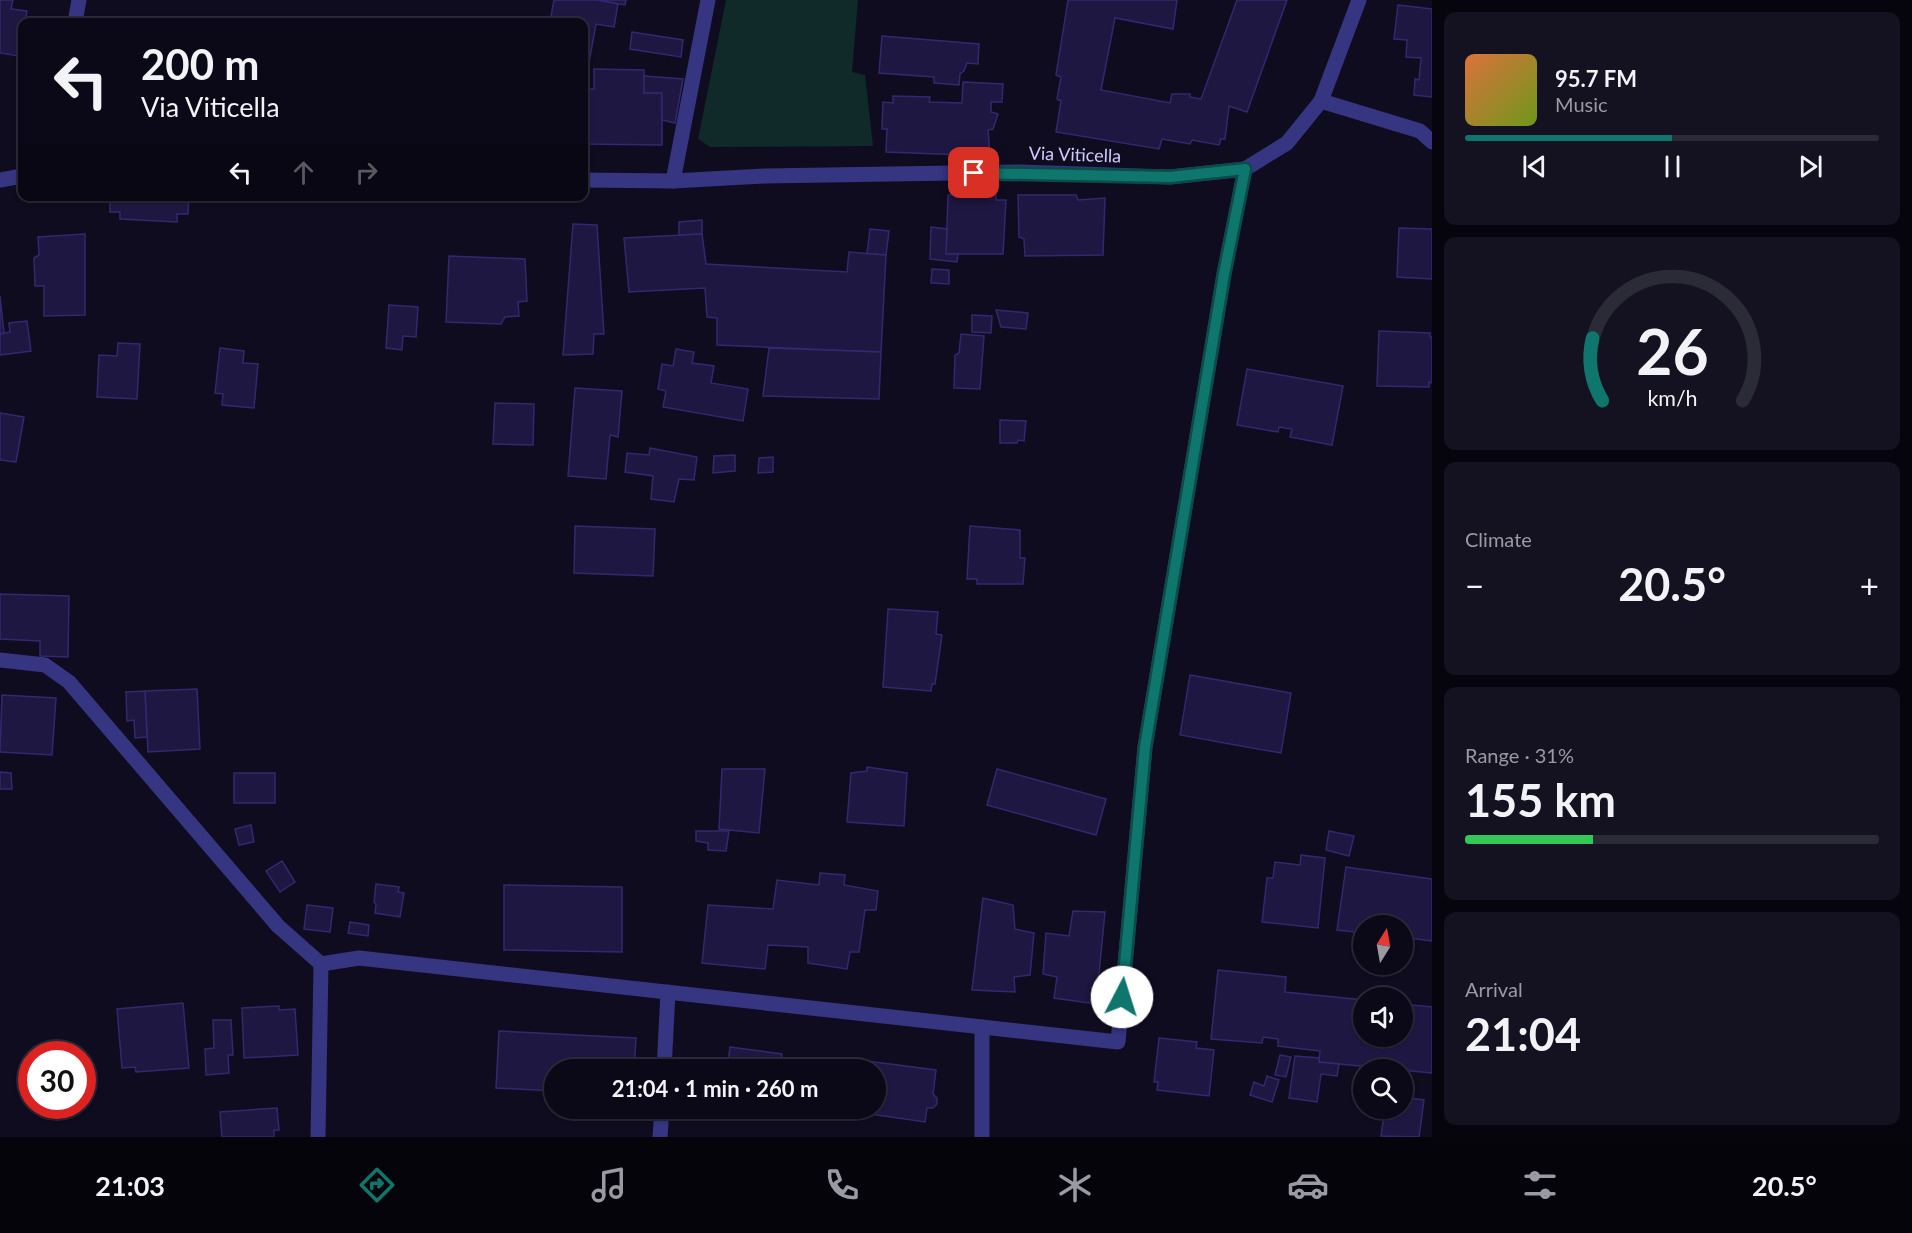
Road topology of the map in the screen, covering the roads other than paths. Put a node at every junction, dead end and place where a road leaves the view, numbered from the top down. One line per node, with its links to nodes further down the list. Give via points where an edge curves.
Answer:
1 (79, 0): 4 (street)
2 (708, 0): 11 (street)
3 (1359, 0): 5 (street, Via Viticella)
4 (76, 18)
5 (1321, 101): 6 (street, via 1420,131); 7 (street, Via Viticella, via 1287,142)
6 (1432, 142)
7 (1245, 169): 11 (street, Via Viticella, via 1170,177 1020,172); 15 (street, via 1145,747 1118,1042)
8 (18, 177): 9 (street)
9 (0, 180)
10 (588, 180): 11 (street, Via Viticella)
11 (673, 181)
12 (0, 660): 13 (street, via 45,665 69,682 278,926)
13 (321, 964): 14 (street, via 359,958); 18 (street)
14 (668, 992): 15 (street); 16 (street)
15 (982, 1027): 20 (street)
16 (665, 1059)
17 (661, 1119): 19 (street)
18 (318, 1137)
19 (660, 1137)
20 (982, 1137)

